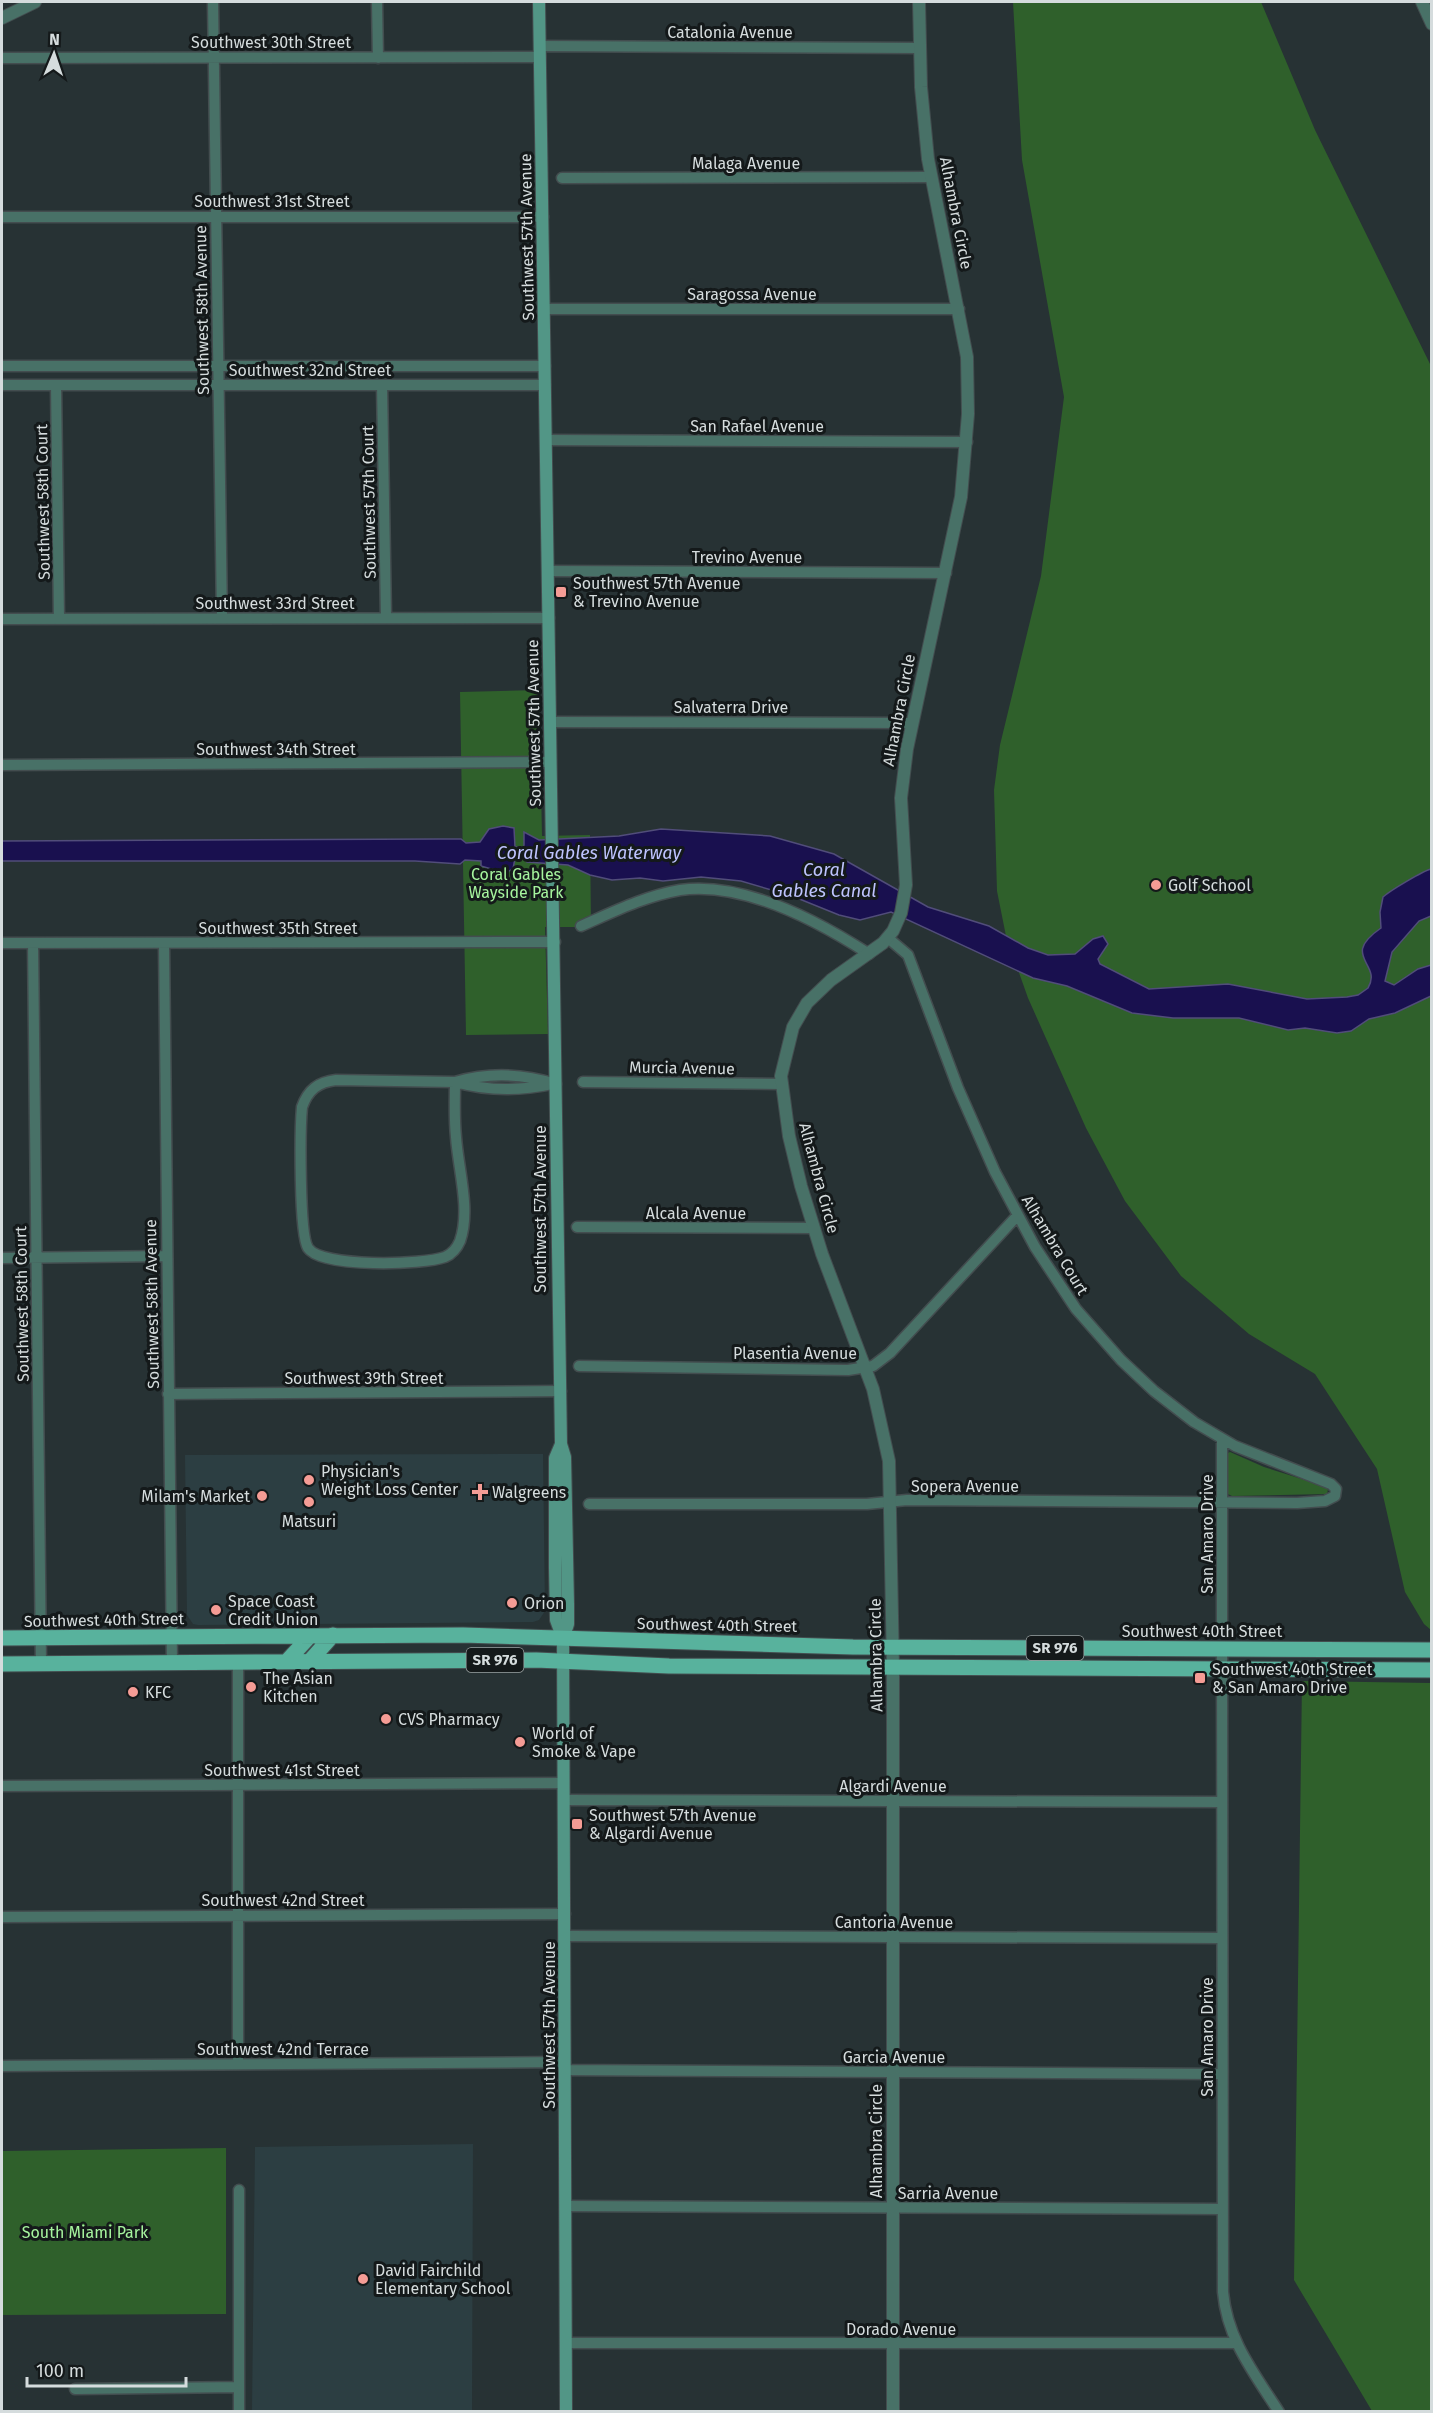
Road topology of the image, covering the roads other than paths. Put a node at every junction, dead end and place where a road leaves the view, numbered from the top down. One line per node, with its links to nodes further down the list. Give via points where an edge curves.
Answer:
1 (35, 2): 7 (street)
2 (213, 2): 12 (street, Southwest 58th Avenue)
3 (377, 2): 13 (street)
4 (539, 2): 10 (main road, Southwest 57th Avenue)
5 (920, 2): 9 (street, Alhambra Circle)
6 (1422, 2): 8 (street)
7 (2, 18)
8 (1431, 24)
9 (920, 48): 10 (street, Catalonia Avenue); 14 (street, Alhambra Circle)
10 (540, 52): 13 (street, Southwest 30th Street); 18 (main road, Southwest 57th Avenue)
11 (2, 58): 12 (street, Southwest 30th Street)
12 (213, 58): 13 (street, Southwest 30th Street); 16 (street, Southwest 58th Avenue)
13 (378, 58)
14 (931, 177): 15 (street, Malaga Avenue); 20 (street, Alhambra Circle)
15 (562, 178)
16 (216, 216): 17 (street, Southwest 31st Street); 18 (street, Southwest 31st Street); 22 (street, Southwest 58th Avenue)
17 (2, 217)
18 (543, 217): 19 (main road, Southwest 57th Avenue)
19 (544, 309): 20 (street, Saragossa Avenue); 23 (main road, Southwest 57th Avenue)
20 (959, 309): 30 (street, Alhambra Circle, via 967,357)
21 (2, 366): 22 (street, Southwest 32nd Street)
22 (219, 366): 23 (street, Southwest 32nd Street); 24 (street, Southwest 58th Avenue)
23 (545, 366): 28 (main road, Southwest 57th Avenue)
24 (219, 384): 26 (street, Southwest 32nd Street); 27 (street, Southwest 32nd Street); 34 (street, Southwest 58th Avenue)
25 (2, 385): 26 (street, Southwest 32nd Street)
26 (56, 385): 37 (street, Southwest 58th Court)
27 (382, 385): 28 (street, Southwest 32nd Street); 33 (street, Southwest 57th Court)
28 (545, 385): 29 (main road, Southwest 57th Avenue)
29 (546, 440): 30 (street, San Rafael Avenue); 31 (main road, Southwest 57th Avenue)
30 (967, 442): 32 (street, Alhambra Circle)
31 (548, 571): 32 (street, Trevino Avenue); 35 (main road, Southwest 57th Avenue)
32 (946, 573): 39 (street, Alhambra Circle)
33 (386, 617): 34 (street, Southwest 33rd Street); 35 (street, Southwest 33rd Street)
34 (222, 618): 37 (street, Southwest 33rd Street)
35 (549, 618): 38 (main road, Southwest 57th Avenue)
36 (2, 619): 37 (street, Southwest 33rd Street)
37 (59, 619)
38 (551, 722): 39 (street, Salvaterra Drive); 40 (main road, Southwest 57th Avenue)
39 (912, 723): 43 (street, Alhambra Circle, via 901,798 905,892 898,920)
40 (550, 762): 41 (street, Southwest 34th Street); 44 (main road, Southwest 57th Avenue)
41 (2, 765)
42 (581, 926): 48 (street, via 657,896 718,889 802,916)
43 (888, 938): 48 (street, Alhambra Circle); 53 (street, Alhambra Court, via 908,955 975,1130)
44 (555, 942): 47 (street, Southwest 35th Street); 51 (main road, Southwest 57th Avenue)
45 (2, 943): 46 (street, Southwest 35th Street)
46 (33, 943): 47 (street, Southwest 35th Street); 57 (street, Southwest 58th Court)
47 (164, 944): 56 (street, Southwest 58th Avenue)
48 (869, 954): 52 (street, Alhambra Circle, via 831,980 807,1003 791,1034 782,1066)
49 (455, 1082): 49 (street, via 336,1080 311,1090 302,1114 303,1229 306,1246 312,1253 332,1260 409,1262 439,1259 452,1252 459,1243 463,1221); 51 (street, via 479,1075 528,1075)
50 (583, 1082): 52 (street, Murcia Avenue)
51 (556, 1084): 61 (main road, Southwest 57th Avenue)
52 (782, 1084): 55 (street, Alhambra Circle, via 792,1150)
53 (1018, 1215): 60 (street, Plasentia Avenue, via 890,1353 879,1364); 63 (street, Alhambra Court, via 1060,1289 1100,1338 1164,1399)
54 (577, 1227): 55 (street, Alcala Avenue)
55 (814, 1228): 60 (street, Alhambra Circle)
56 (167, 1256): 57 (street); 62 (street, Southwest 58th Avenue)
57 (36, 1257): 58 (street); 76 (street, Southwest 58th Court)
58 (2, 1258)
59 (579, 1366): 60 (street, Plasentia Avenue)
60 (865, 1368): 66 (street, Alhambra Circle, via 885,1440)
61 (561, 1391): 62 (street, Southwest 39th Street); 64 (main road, Southwest 57th Avenue)
62 (168, 1394): 74 (street, Southwest 58th Avenue)
63 (1222, 1439): 65 (street, Alhambra Court, via 1328,1482); 67 (street, San Amaro Drive)
64 (561, 1444): 69 (main road, Southwest 57th Avenue); 70 (main road, Southwest 57th Avenue, via 555,1458)
65 (1336, 1492): 67 (street, Sopera Avenue, via 1333,1498 1318,1502)
66 (890, 1502): 67 (street, Sopera Avenue); 68 (street, Sopera Avenue); 78 (street, Alhambra Circle)
67 (1221, 1502): 71 (street, San Amaro Drive)
68 (590, 1504)
69 (567, 1522): 70 (main road); 77 (main road, Southwest 57th Avenue, via 568,1624)
70 (555, 1530): 77 (main road, Southwest 57th Avenue, via 556,1620)
71 (1222, 1630)
72 (333, 1635): 73 (main road, Southwest 40th Street / SR 976); 77 (main road, Southwest 40th Street / SR 976); 84 (main road)
73 (310, 1636): 74 (main road, Southwest 40th Street / SR 976); 83 (main road)
74 (171, 1637): 76 (main road, Southwest 40th Street / SR 976); 85 (street, Southwest 58th Avenue)
75 (2, 1638): 76 (main road, Southwest 40th Street / SR 976)
76 (41, 1639): 87 (street, Southwest 58th Court)
77 (563, 1639): 78 (main road, Southwest 40th Street / SR 976); 81 (main road, Southwest 57th Avenue)
78 (892, 1648): 79 (main road, Southwest 40th Street / SR 976); 88 (street, Alhambra Circle)
79 (1222, 1649): 80 (main road, Southwest 40th Street / SR 976); 89 (street, San Amaro Drive)
80 (1431, 1650)
81 (562, 1660): 84 (main road, SR 976); 88 (main road, SR 976, via 669,1666); 91 (main road, Southwest 57th Avenue)
82 (238, 1662): 83 (main road, SR 976); 85 (main road, SR 976); 92 (street)
83 (286, 1662): 84 (main road, SR 976)
84 (309, 1662)
85 (172, 1663): 87 (main road, SR 976)
86 (2, 1664): 87 (main road, SR 976)
87 (41, 1665)
88 (893, 1667): 89 (main road, SR 976); 95 (street, Alhambra Circle)
89 (1222, 1669): 90 (main road, SR 976); 96 (street, San Amaro Drive)
90 (1431, 1670)
91 (563, 1783): 92 (street, Southwest 41st Street); 94 (main road, Southwest 57th Avenue)
92 (238, 1785): 93 (street, Southwest 41st Street); 98 (street)
93 (2, 1786)
94 (564, 1800): 95 (street, Algardi Avenue); 97 (main road, Southwest 57th Avenue)
95 (893, 1801): 96 (street, Algardi Avenue); 101 (street, Alhambra Circle)
96 (1222, 1802): 102 (street, San Amaro Drive)
97 (565, 1914): 98 (street, Southwest 42nd Street); 100 (main road, Southwest 57th Avenue)
98 (238, 1915): 99 (street, Southwest 42nd Street); 103 (street)
99 (2, 1917)
100 (566, 1936): 101 (street, Cantoria Avenue); 105 (main road, Southwest 57th Avenue)
101 (893, 1937): 102 (street, Cantoria Avenue); 106 (street, Alhambra Circle)
102 (1222, 1938): 107 (street, San Amaro Drive)
103 (238, 2064): 104 (street, Southwest 42nd Terrace); 105 (street, Southwest 42nd Terrace)
104 (2, 2066)
105 (565, 2066): 106 (street, Garcia Avenue); 109 (main road, Southwest 57th Avenue)
106 (892, 2072): 107 (street, Garcia Avenue); 110 (street, Alhambra Circle)
107 (1222, 2074): 111 (street, San Amaro Drive)
108 (239, 2190): 115 (street)
109 (566, 2206): 110 (street, Sarria Avenue); 112 (main road, Southwest 57th Avenue)
110 (893, 2207): 111 (street, Sarria Avenue); 114 (street, Alhambra Circle)
111 (1222, 2209): 113 (street, San Amaro Drive, via 1224,2300 1227,2323)
112 (566, 2343): 114 (street, Dorado Avenue); 118 (main road, Southwest 57th Avenue)
113 (1236, 2343): 114 (street, Dorado Avenue); 120 (street, San Amaro Drive)
114 (893, 2344): 119 (street, Alhambra Circle)
115 (239, 2387): 116 (street); 117 (street)
116 (75, 2389)
117 (239, 2412)
118 (566, 2412)
119 (893, 2412)
120 (1279, 2412)

